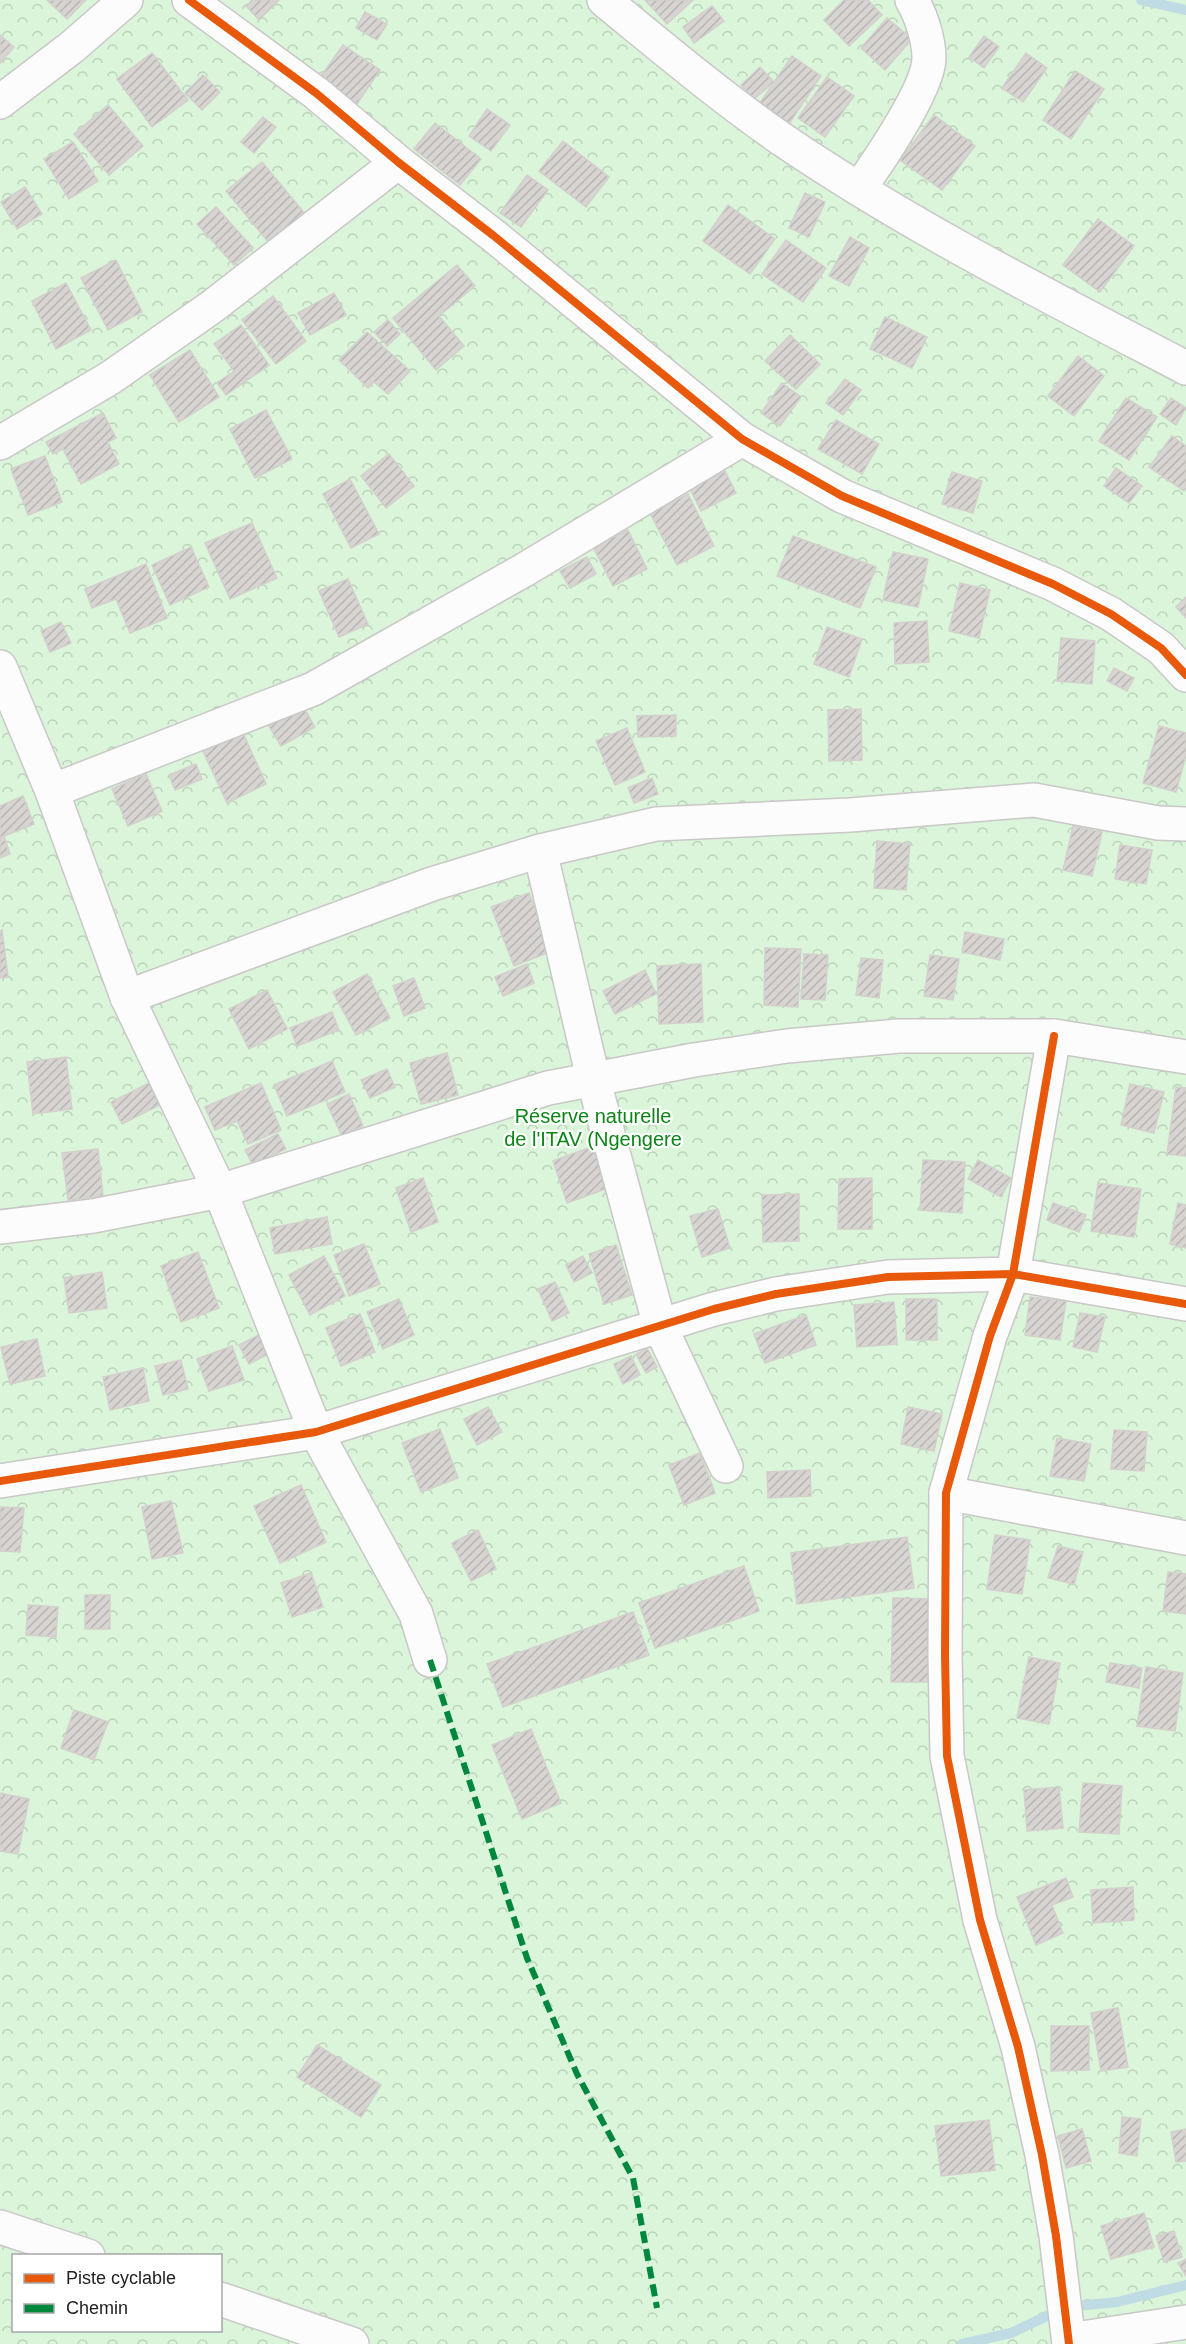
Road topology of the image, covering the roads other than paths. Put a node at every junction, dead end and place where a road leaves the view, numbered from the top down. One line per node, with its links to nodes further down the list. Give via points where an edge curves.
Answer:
1 (126, 0): 5 (street)
2 (189, 0): 6 (street, via 316,93)
3 (604, 0): 7 (street, via 706,83)
4 (912, 0): 7 (street, via 920,13 929,58 919,89 889,145)
5 (0, 102)
6 (398, 162): 9 (street); 10 (street, via 195,319 110,378)
7 (859, 189): 8 (street, via 1021,282)
8 (1186, 368)
9 (742, 440): 12 (street, via 842,496 1053,584 1111,614 1161,648); 13 (street, via 525,570 314,689)
10 (0, 442)
11 (0, 668): 13 (street)
12 (1186, 675)
13 (52, 791): 16 (street)
14 (1186, 824): 15 (street, via 1158,823 1034,800 656,824)
15 (540, 851): 16 (street, via 409,892); 19 (street)
16 (127, 997): 20 (street)
17 (1054, 1036): 18 (street); 19 (street, via 899,1036 788,1046); 22 (street)
18 (1186, 1057)
19 (593, 1078): 20 (street, via 548,1088); 24 (street)
20 (220, 1191): 21 (street, via 93,1216); 25 (street)
21 (0, 1227)
22 (1013, 1274): 23 (street); 24 (street, via 888,1277 776,1294); 28 (street, via 990,1336)
23 (1186, 1304)
24 (660, 1326): 25 (street); 26 (street)
25 (316, 1432): 27 (street); 30 (street, via 416,1614)
26 (726, 1466)
27 (0, 1481)
28 (946, 1493): 29 (street); 35 (street, via 947,1756 980,1920 1018,2047 1037,2133)
29 (1186, 1538)
30 (430, 1660)
31 (0, 2227): 32 (street)
32 (82, 2254)
33 (222, 2300): 36 (street)
34 (1186, 2322): 35 (street)
35 (1067, 2325)
36 (352, 2344)

